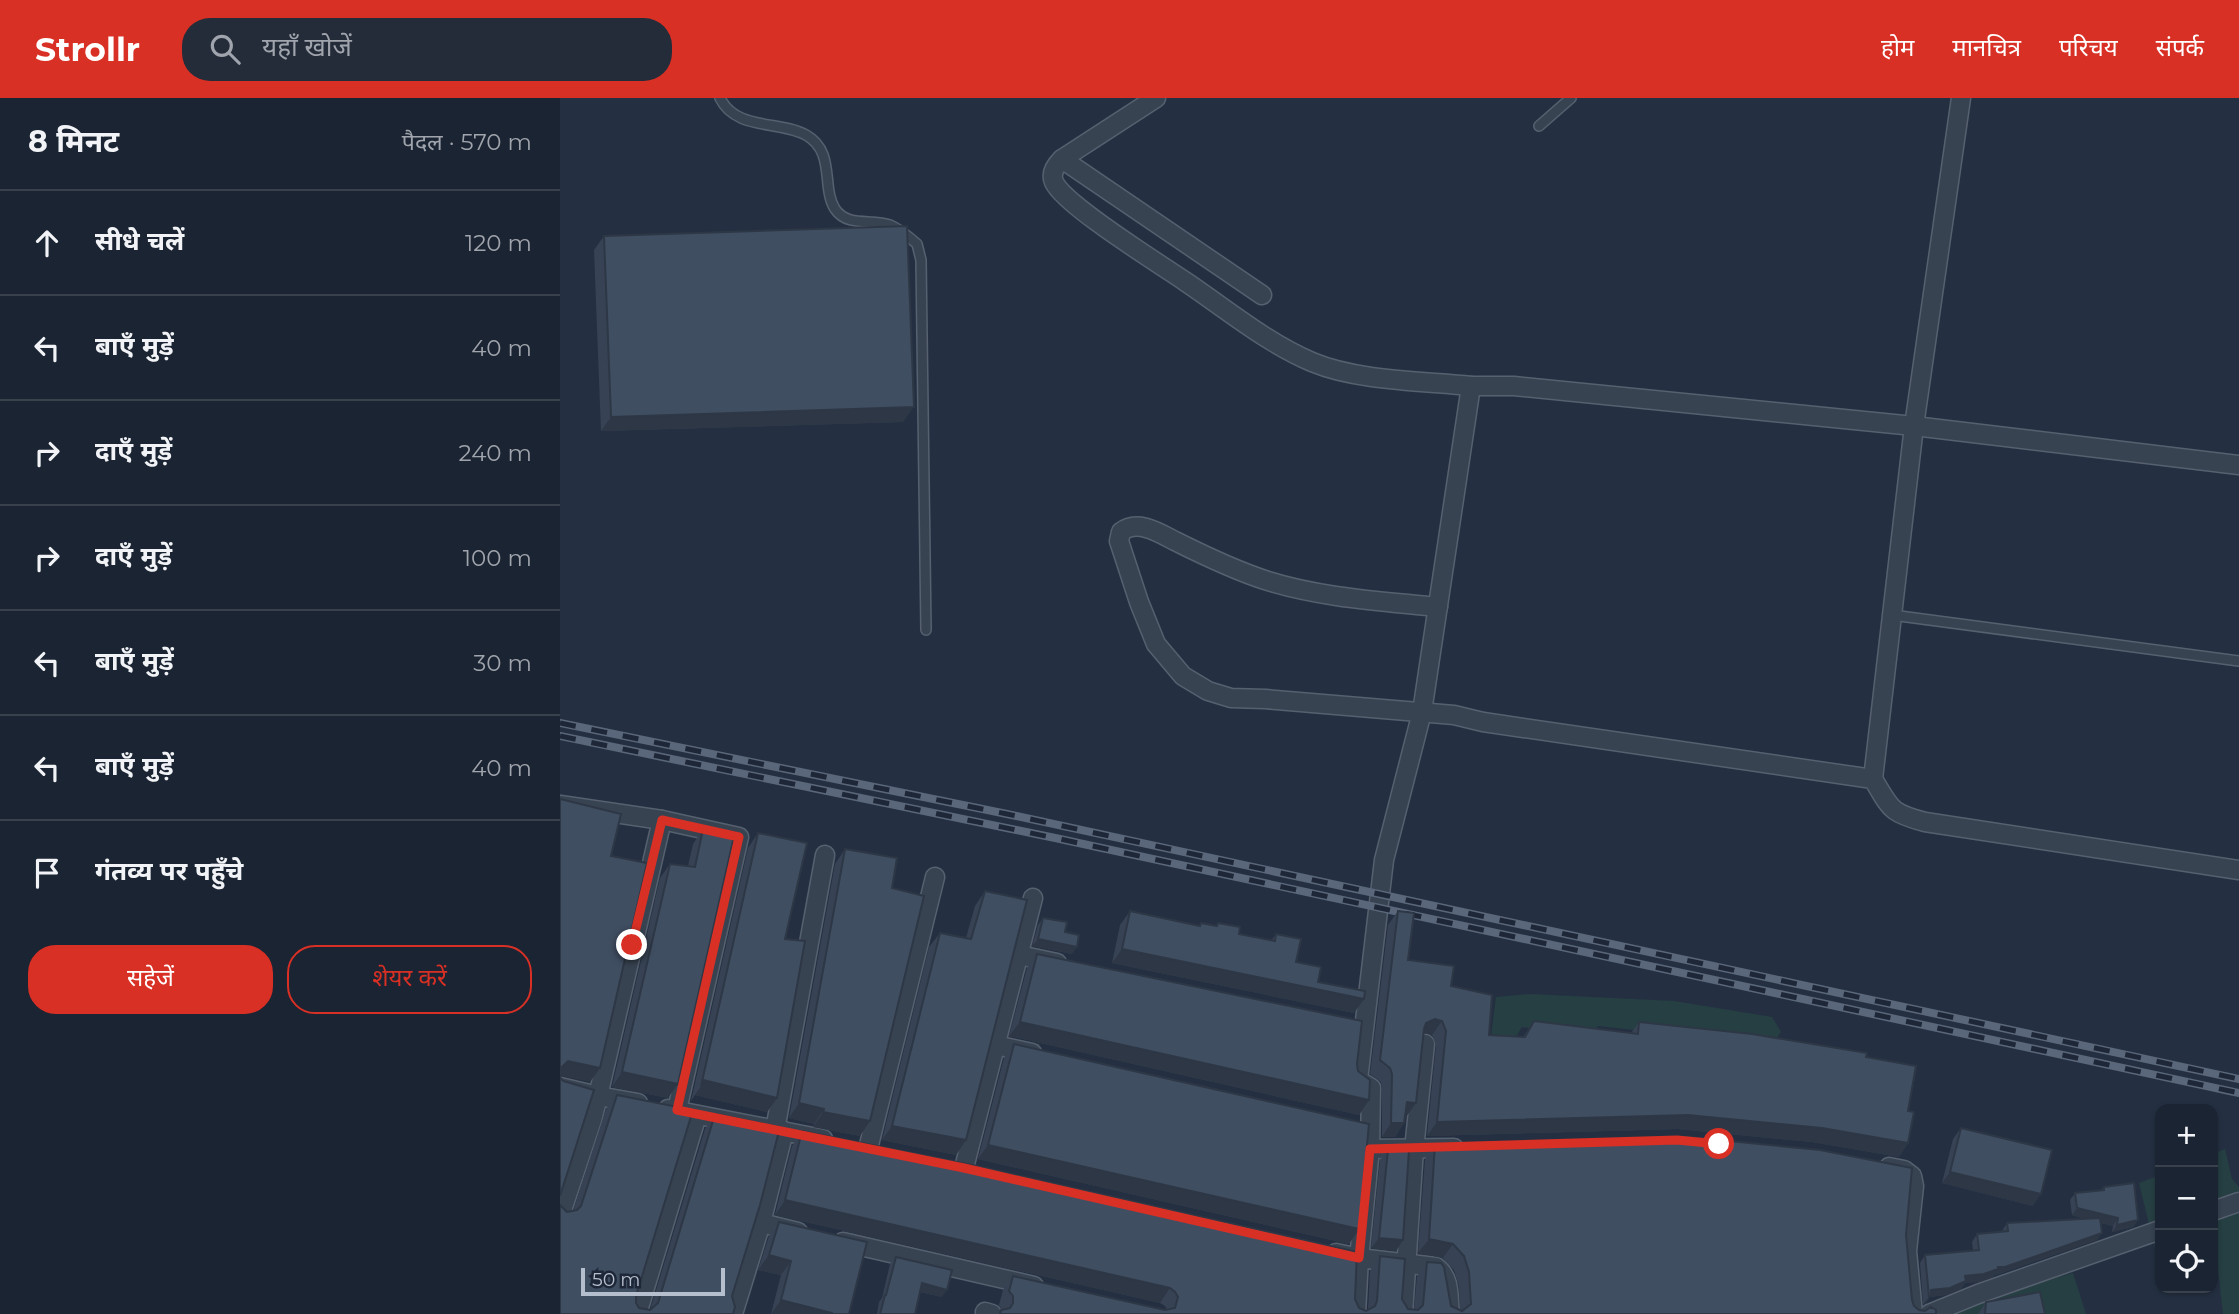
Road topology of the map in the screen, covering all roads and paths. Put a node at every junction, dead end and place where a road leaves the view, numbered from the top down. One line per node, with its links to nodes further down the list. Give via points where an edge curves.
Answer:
1 (720, 98): 13 (lane, via 735,116 805,134 817,144 825,160 834,207 846,219 889,224 917,244 921,260)
2 (1156, 98): 6 (street)
3 (1571, 98): 5 (lane)
4 (1961, 98): 9 (street)
5 (1539, 126)
6 (1062, 159): 7 (street); 8 (street, via 1052,175 1067,197 1280,346 1313,363 1353,374)
7 (1262, 295)
8 (1471, 386): 9 (street, via 1514,386); 11 (street)
9 (1914, 426): 10 (street); 12 (street)
10 (2239, 465)
11 (1438, 607): 15 (street); 15 (street, via 1330,596 1269,582 1137,525 1121,532 1119,541 1156,644 1183,676 1208,691 1231,698)
12 (1892, 615): 14 (lane); 16 (street)
13 (926, 630)
14 (2239, 661)
15 (1422, 712): 16 (street); 34 (street, via 1384,860 1358,1026 1358,1080 1371,1088 1364,1128)
16 (1873, 779): 20 (street, via 1889,806 1902,816 1925,822)
17 (560, 805): 18 (street)
18 (662, 820): 29 (street); 30 (street, via 739,837)
19 (825, 855): 32 (street)
20 (2239, 870)
21 (935, 877): 32 (street, via 862,1147)
22 (1033, 898): 23 (street)
23 (1019, 956): 24 (street); 26 (street)
24 (1072, 967)
25 (1425, 1044): 35 (street)
26 (996, 1045): 27 (street); 37 (street)
27 (1050, 1057)
28 (560, 1087): 29 (street)
29 (598, 1096): 30 (street); 40 (street)
30 (677, 1110): 31 (street)
31 (697, 1115): 32 (street); 47 (street)
32 (779, 1131): 41 (street)
33 (1466, 1147): 35 (street)
34 (1370, 1149): 35 (street); 44 (street)
35 (1414, 1149): 45 (street)
36 (1874, 1164): 52 (street, via 1912,1176 1907,1251)
37 (964, 1168)
38 (2239, 1202): 39 (street)
39 (2218, 1209)
40 (560, 1216)
41 (761, 1223): 46 (street); 48 (street)
42 (2155, 1232): 53 (street)
43 (1318, 1249): 44 (street)
44 (1359, 1258): 45 (street); 49 (street)
45 (1407, 1264): 50 (street); 51 (street, via 1443,1272)
46 (1051, 1290)
47 (637, 1314)
48 (733, 1314)
49 (1356, 1314)
50 (1402, 1314)
51 (1450, 1314)
52 (1913, 1314)
53 (1929, 1314)

